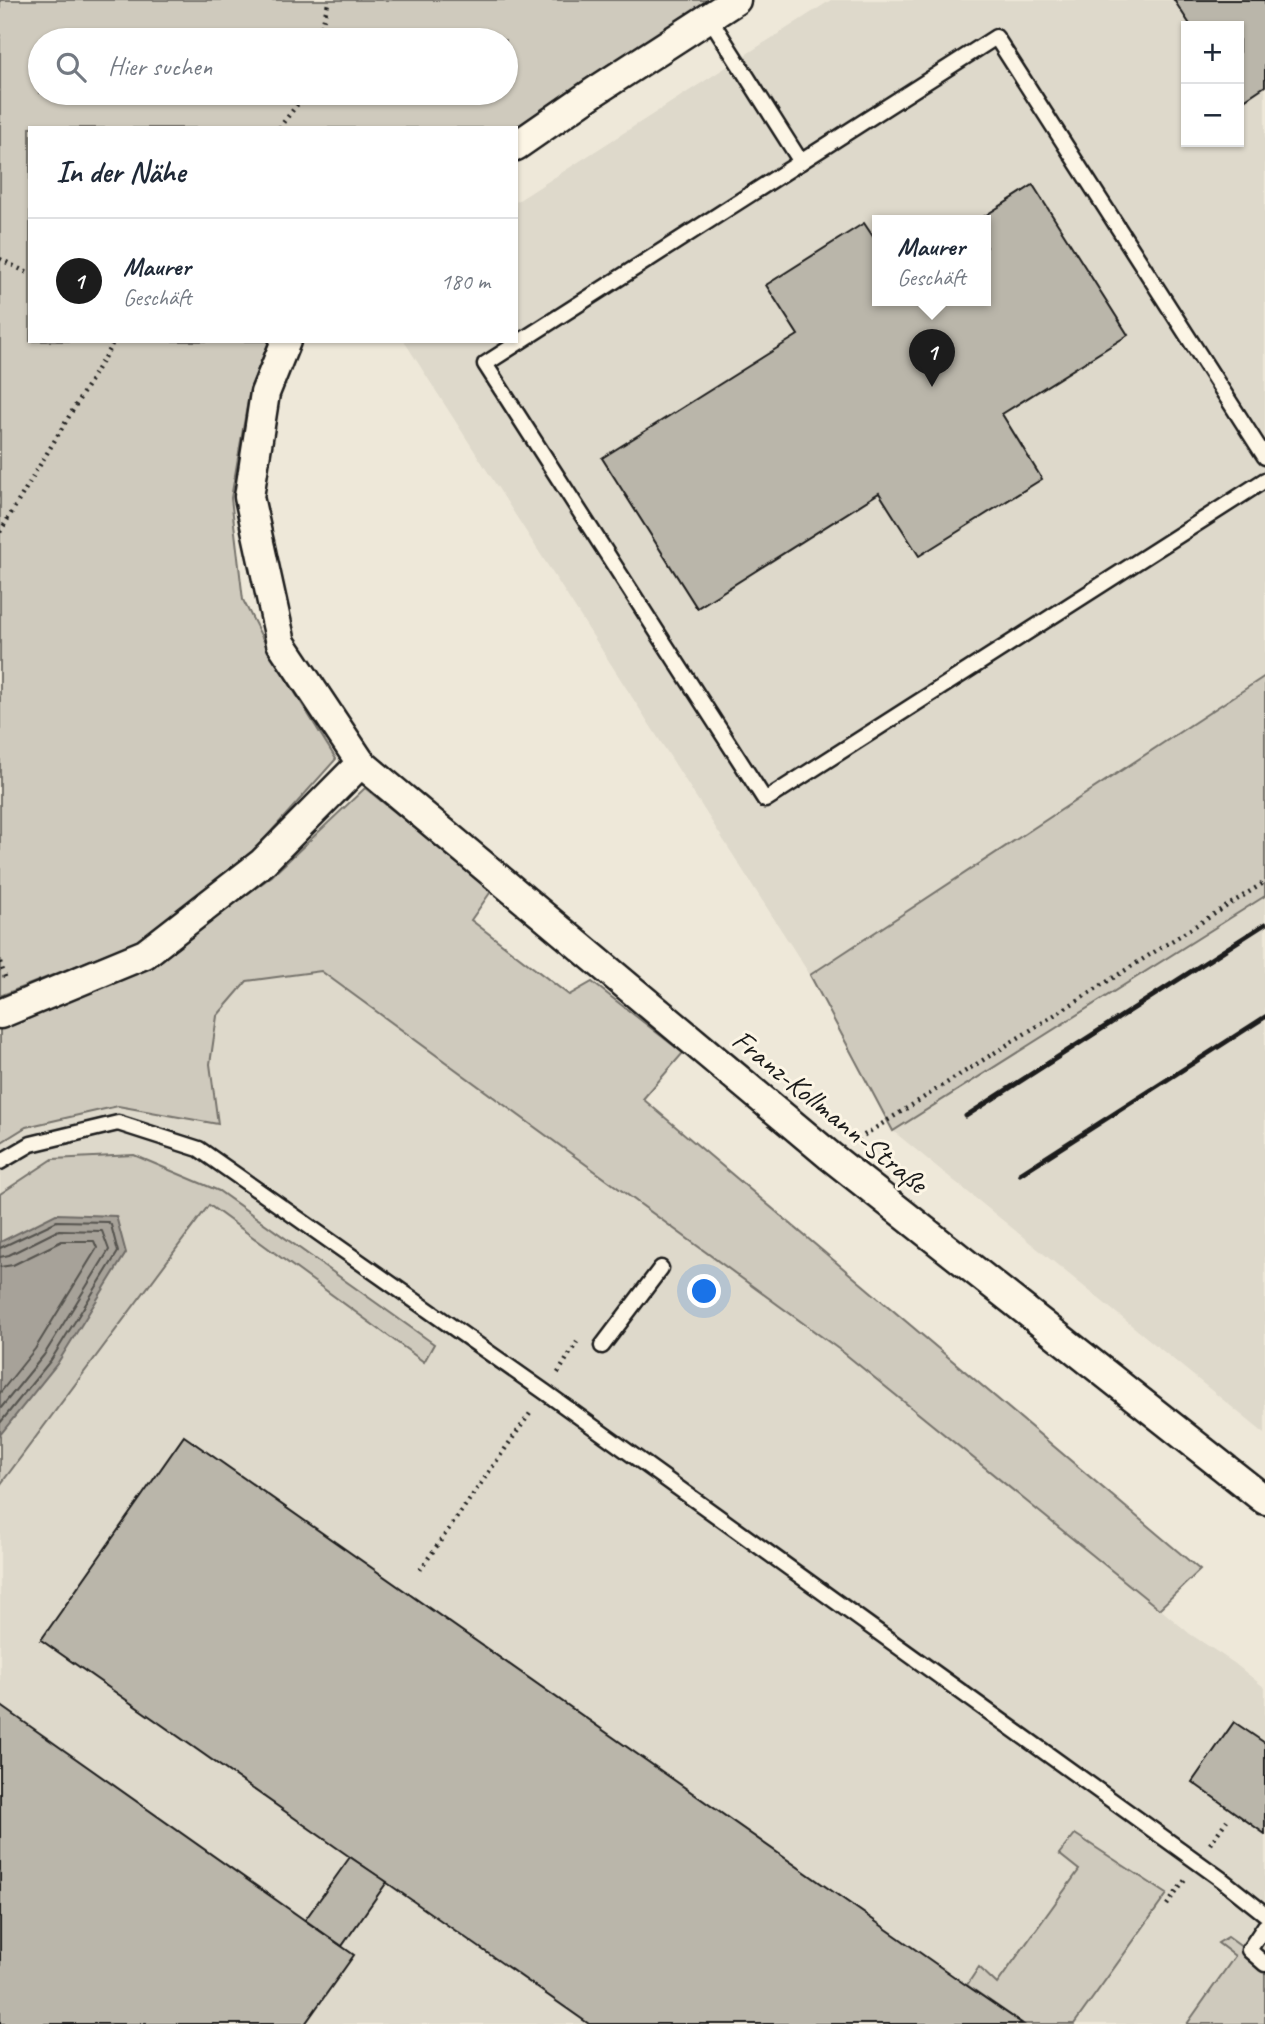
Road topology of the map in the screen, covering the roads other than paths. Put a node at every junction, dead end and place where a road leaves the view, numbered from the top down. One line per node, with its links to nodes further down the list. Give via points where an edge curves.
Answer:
1 (736, 0): 2 (street)
2 (709, 17): 3 (street); 4 (lane)
3 (518, 145)
4 (802, 162): 6 (lane); 8 (lane, via 996,37)
5 (285, 343): 10 (street, Franz-Kollmann-Straße, via 265,393 249,498 281,643)
6 (518, 343)
7 (518, 343): 9 (lane, via 485,364 765,800)
8 (1265, 457)
9 (1265, 481)
10 (361, 763): 11 (street, via 262,863 145,954); 15 (street, Franz-Kollmann-Straße, via 830,1156)
11 (0, 1014)
12 (0, 1162): 16 (lane, via 31,1144 118,1122 199,1149 545,1392)
13 (661, 1268): 14 (lane)
14 (603, 1346)
15 (1265, 1500)
16 (1265, 1914)
17 (1265, 1926): 18 (lane, via 1249,1950)
18 (1265, 1964)

